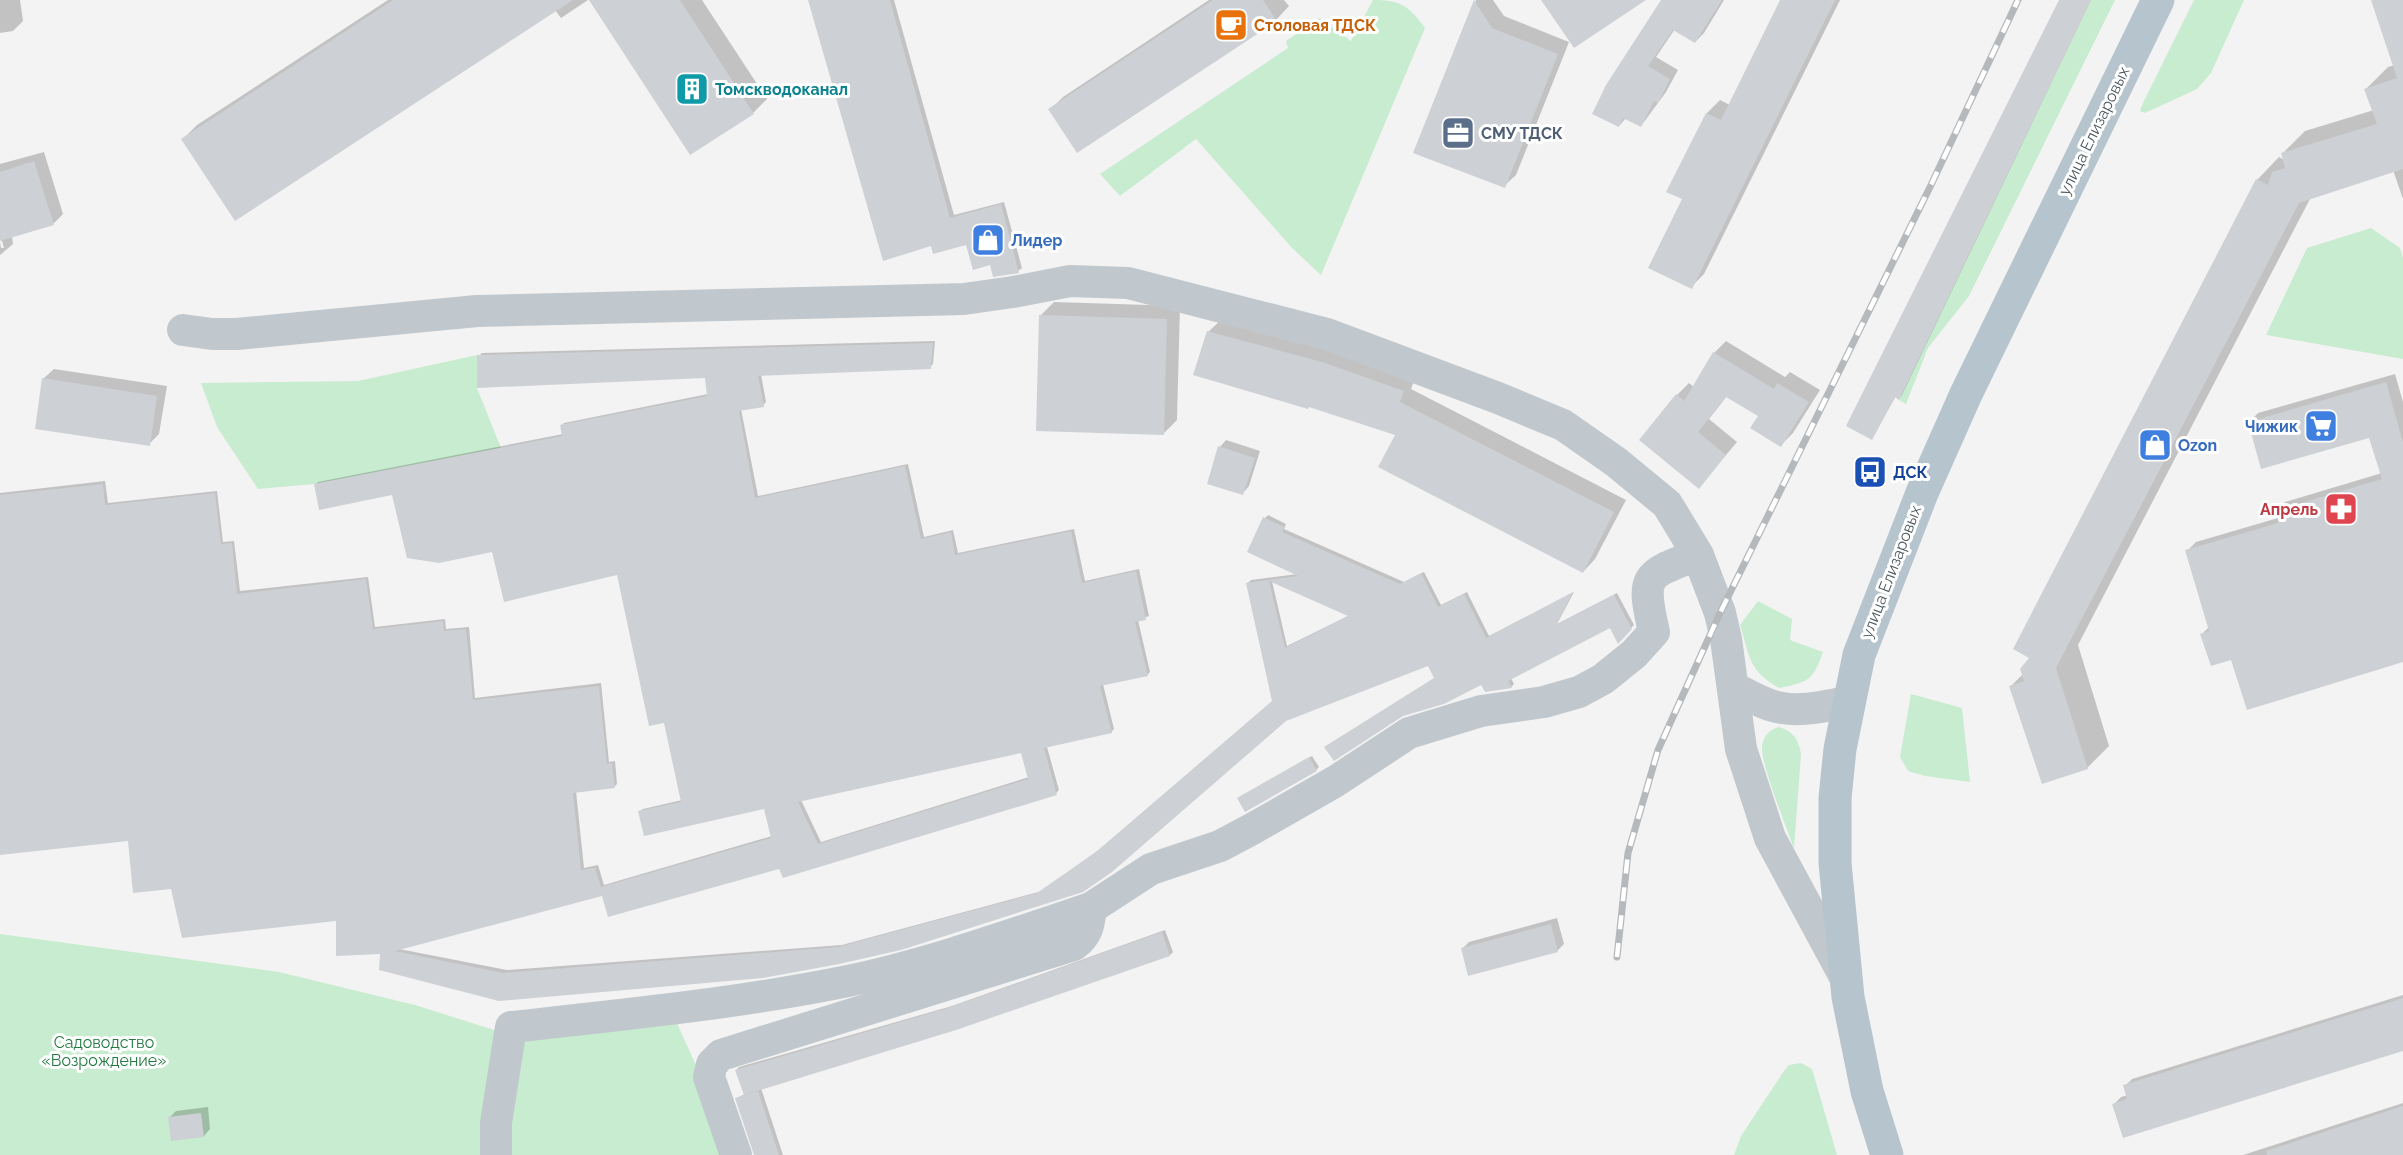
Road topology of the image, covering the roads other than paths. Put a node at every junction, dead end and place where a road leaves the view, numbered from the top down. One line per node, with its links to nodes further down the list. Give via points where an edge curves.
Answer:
1 (2158, 0): 5 (main road, улица Елизаровых, via 1922,492 1859,656)
2 (183, 330): 3 (street, via 237,334 477,311 964,299 1071,280 1128,283 1327,334 1563,425 1667,504)
3 (1698, 555): 4 (street, via 1720,613); 6 (street, via 1658,571 1649,582 1646,596 1654,632 1603,679 1579,692 1544,702 1481,711 1409,733 1252,829 1220,846 1151,869)
4 (1734, 688): 5 (street, via 1765,704 1783,708); 7 (street, via 1741,749 1770,838)
5 (1849, 702): 7 (main road, улица Елизаровых, via 1835,798 1835,863)
6 (1091, 908): 8 (street, via 974,947 844,982 669,1011 511,1027 496,1123); 9 (street, via 1089,928 1074,945 721,1055 712,1064 709,1077)
7 (1845, 976): 10 (main road, улица Елизаровых, via 1867,1091)
8 (496, 1155)
9 (736, 1155)
10 (1887, 1155)

